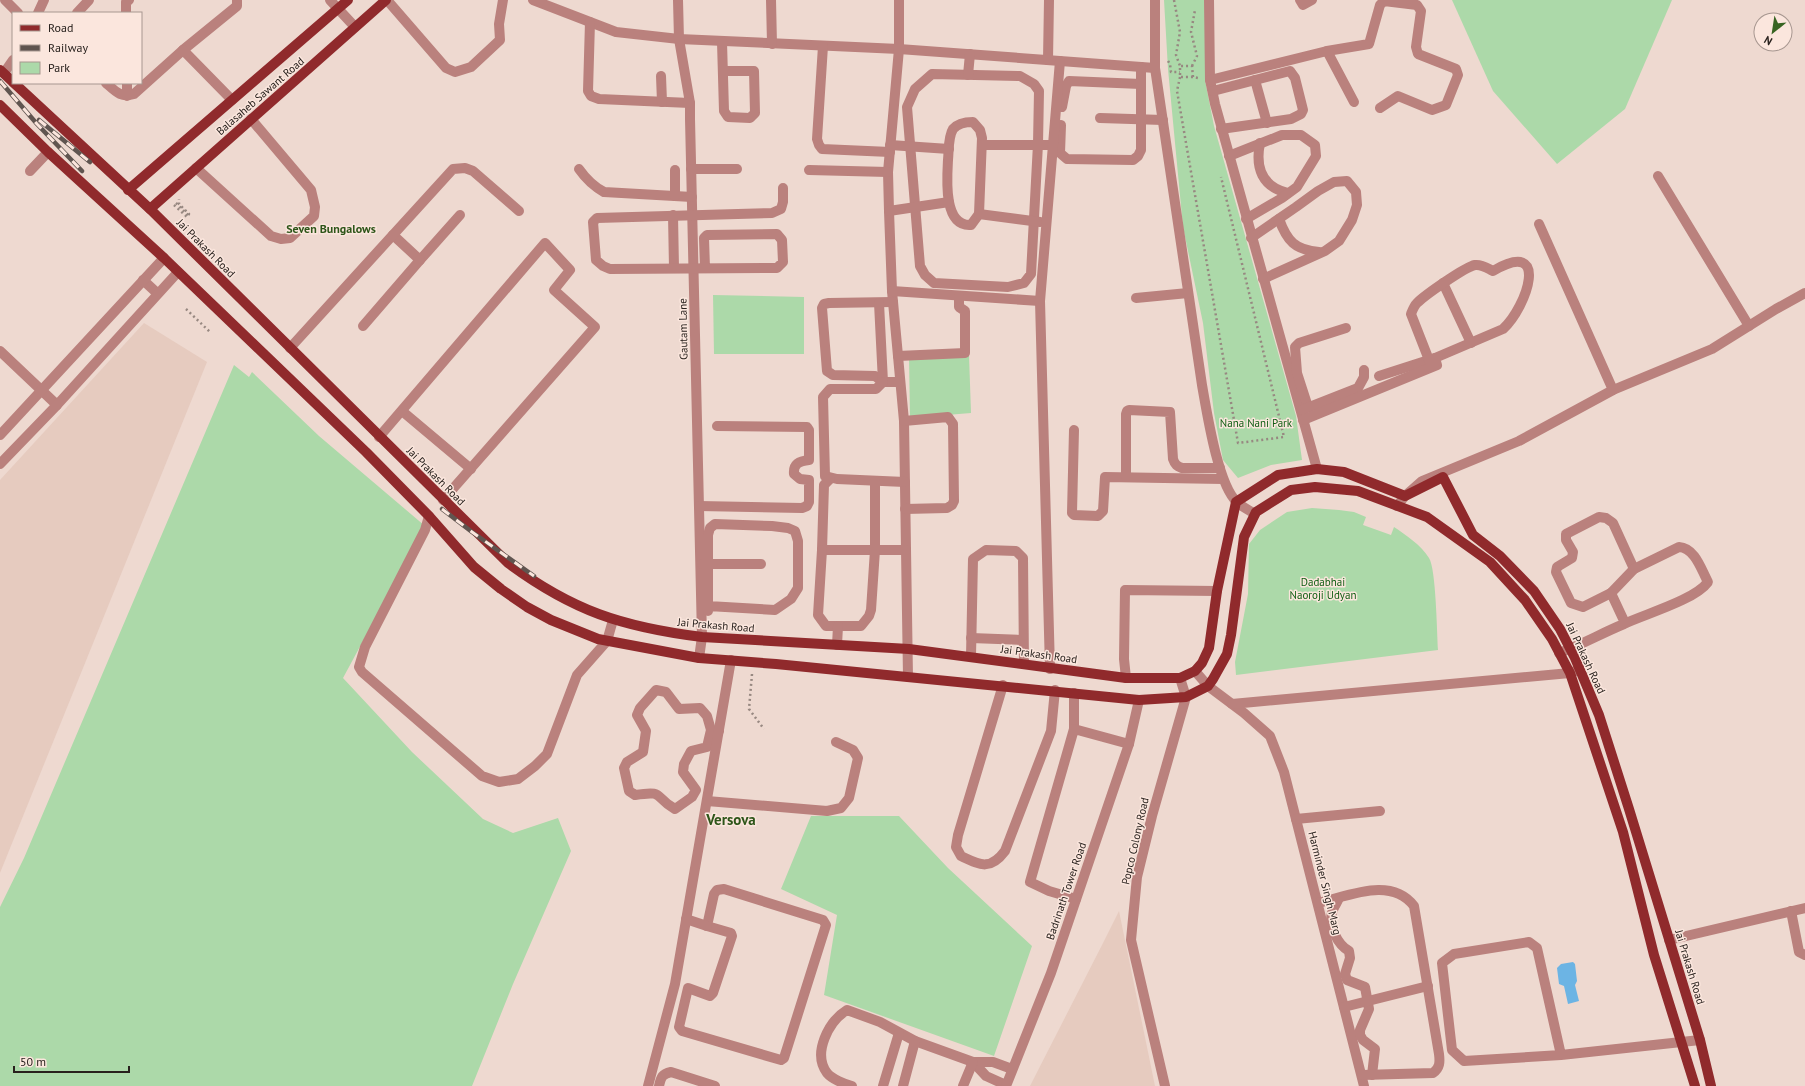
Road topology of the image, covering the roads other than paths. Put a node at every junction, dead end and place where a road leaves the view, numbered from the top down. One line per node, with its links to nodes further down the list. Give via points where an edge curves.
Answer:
1 (5, 0): 20 (street)
2 (44, 0): 21 (street)
3 (88, 0): 22 (street)
4 (129, 0): 23 (street, via 126,2)
5 (237, 0): 31 (street, via 237,6)
6 (330, 0): 19 (street)
7 (348, 0): 19 (main road, Balasaheb Sawant Road)
8 (386, 0): 9 (street, via 446,68 455,72 471,67 500,40); 25 (main road, Balasaheb Sawant Road)
9 (502, 0)
10 (533, 0): 24 (street)
11 (678, 0): 26 (street, Gautam Lane)
12 (771, 0): 28 (street)
13 (899, 0): 30 (street)
14 (1049, 0): 34 (street)
15 (1155, 0): 38 (street)
16 (1209, 0): 43 (street)
17 (1300, 0): 18 (street, via 1303,5)
18 (1312, 0)
19 (339, 8): 25 (street); 52 (main road, Balasaheb Sawant Road)
20 (17, 12)
21 (38, 12)
22 (78, 12)
23 (126, 12)
24 (590, 22): 26 (street, via 616,32); 53 (street, via 588,91 591,96 599,100)
25 (355, 27): 59 (main road, Balasaheb Sawant Road)
26 (679, 40): 27 (street); 55 (street, Gautam Lane)
27 (722, 42): 28 (street); 40 (street)
28 (772, 44): 29 (street)
29 (823, 46): 30 (street); 69 (street, via 817,139 819,145 822,149)
30 (899, 49): 33 (street); 69 (street)
31 (183, 50): 51 (street, via 134,94); 52 (street)
32 (1327, 51): 43 (street); 54 (street); 57 (street, via 1369,44 1380,5 1384,1 1417,5 1421,11 1416,47 1418,54 1456,69 1458,75 1446,105 1439,109 1432,110 1398,96)
33 (970, 54): 34 (street); 41 (street)
34 (1048, 60): 36 (street)
35 (12, 61): 39 (street)
36 (1060, 61): 37 (street); 67 (street)
37 (1141, 67): 38 (street); 49 (street)
38 (1155, 68): 61 (street)
39 (2, 71): 44 (main road, Jai Prakash Road)
40 (723, 71): 40 (street, via 725,115 750,118 755,113 754,71)
41 (968, 75): 65 (street, via 1020,76 1034,84 1039,91); 68 (street, via 932,74 915,88 907,107)
42 (662, 76): 53 (street)
43 (1206, 79): 50 (street)
44 (12, 80)
45 (1255, 80): 50 (street); 62 (street); 62 (street, via 1290,71 1295,78 1303,110 1301,114 1291,119)
46 (16, 84): 83 (main road, Jai Prakash Road)
47 (107, 84): 51 (street, via 119,95)
48 (127, 84): 51 (street)
49 (1141, 84): 60 (street); 60 (street, via 1069,81 1062,110 1060,153 1067,159 1133,160 1141,150)
50 (1213, 91): 63 (street)
51 (127, 96)
52 (232, 100): 83 (main road, Balasaheb Sawant Road)
53 (662, 102): 55 (street)
54 (1354, 102)
55 (690, 104): 75 (street, Gautam Lane)
56 (0, 105): 71 (main road)
57 (1380, 108)
58 (1100, 118): 60 (street)
59 (252, 119): 73 (main road, Balasaheb Sawant Road); 73 (street, via 311,190 315,207 314,216 290,238 271,236)
60 (1141, 119): 61 (street)
61 (1163, 120): 117 (street)
62 (1267, 123): 63 (street)
63 (1221, 129): 72 (street)
64 (1260, 143): 72 (street); 84 (street, via 1259,160 1268,185); 84 (street, via 1282,135 1301,134 1315,145 1316,156 1297,187)
65 (1038, 144): 66 (street); 67 (street); 98 (street)
66 (982, 145): 70 (street, via 980,130 976,124 968,122 954,128); 93 (street)
67 (1053, 145): 99 (street)
68 (909, 146): 69 (street); 70 (street); 88 (street)
69 (890, 149): 80 (street)
70 (949, 149): 87 (street)
71 (48, 152): 79 (street); 104 (main road)
72 (1228, 156): 96 (street)
73 (196, 168): 89 (main road, Balasaheb Sawant Road)
74 (579, 169): 85 (street, via 586,180 604,192)
75 (692, 169): 76 (street); 86 (street, Gautam Lane)
76 (737, 169)
77 (675, 170): 85 (street)
78 (809, 170): 80 (street)
79 (30, 171)
80 (888, 172): 91 (street)
81 (1658, 176): 124 (street)
82 (783, 188): 92 (street, via 781,208 772,213)
83 (128, 190): 89 (main road, Jai Prakash Road)
84 (1288, 194): 96 (street)
85 (675, 196): 86 (street)
86 (692, 197): 92 (street, Gautam Lane)
87 (949, 202): 88 (street); 93 (street, via 957,221 965,225 971,225)
88 (916, 207): 91 (street); 113 (street, via 920,266 924,275 931,282)
89 (150, 209): 127 (main road, Jai Prakash Road)
90 (519, 210): 101 (street, via 473,171 465,168 453,169)
91 (889, 211): 114 (street)
92 (693, 214): 95 (street); 107 (street, Gautam Lane)
93 (979, 214): 98 (street)
94 (460, 215): 105 (street)
95 (673, 215): 106 (street); 106 (street, via 597,218 593,222 596,260 603,266 610,269)
96 (1246, 219): 102 (street)
97 (1279, 219): 102 (street); 103 (street, via 1284,234 1294,244 1304,251); 103 (street, via 1334,182 1348,181 1356,192 1357,205 1352,220 1339,241)
98 (1034, 222): 99 (street); 113 (street, via 1031,274 1024,283 1008,287)
99 (1046, 223): 120 (street)
100 (1539, 224): 138 (street)
101 (392, 236): 105 (street); 127 (street)
102 (1251, 238): 110 (street)
103 (1321, 252): 110 (street)
104 (164, 258): 109 (main road); 111 (street)
105 (420, 260): 123 (street)
106 (674, 268): 107 (street)
107 (694, 268): 108 (street); 159 (street, Gautam Lane)
108 (705, 268): 108 (street, via 777,268 783,262 782,240 777,234 707,234 704,238)
109 (178, 272): 115 (street); 163 (main road)
110 (1263, 278): 141 (street)
111 (143, 280): 115 (street); 137 (street)
112 (1443, 283): 126 (street); 126 (street, via 1474,265 1493,271 1507,263 1519,261 1526,264 1531,275 1520,308 1512,321 1503,329); 130 (street, via 1417,302 1411,314)
113 (952, 284): 118 (street)
114 (892, 292): 118 (street); 121 (street)
115 (157, 293): 139 (street)
116 (1805, 293): 124 (street)
117 (1188, 294): 119 (street); 148 (street, via 1211,435)
118 (960, 296): 120 (street); 129 (street, via 969,307 965,311 964,354)
119 (1136, 298)
120 (1040, 301): 188 (street)
121 (893, 302): 122 (street); 129 (street)
122 (879, 303): 132 (street, via 824,304 822,308 827,371); 134 (street)
123 (363, 326)
124 (1749, 326): 138 (street, via 1712,349)
125 (1346, 328): 141 (street, via 1299,343 1295,347)
126 (1471, 343): 130 (street)
127 (290, 348): 146 (main road, Jai Prakash Road)
128 (0, 352): 137 (street)
129 (898, 356): 135 (street)
130 (1432, 359): 133 (street); 141 (street, via 1437,365)
131 (1364, 370): 141 (street, via 1364,377 1358,388)
132 (833, 375): 134 (street, via 875,376); 136 (street)
133 (1379, 376)
134 (883, 382): 135 (street); 136 (street, via 876,389)
135 (900, 382): 142 (street)
136 (833, 388): 152 (street, via 823,397 826,476)
137 (41, 390): 139 (street); 145 (street)
138 (1613, 390): 156 (street, via 1519,442 1422,481)
139 (57, 405): 147 (street)
140 (402, 411): 146 (street); 150 (street); 150 (street, via 545,243 570,270 554,290 595,327)
141 (1304, 413): 149 (street)
142 (904, 421): 155 (street); 161 (street, via 948,417 953,424 954,501 946,508)
143 (717, 426): 159 (street, via 807,427 808,460 800,461 793,470 800,479 808,480 809,502 802,508)
144 (1074, 430): 151 (street, via 1074,515 1101,514 1105,477)
145 (0, 435)
146 (379, 437): 157 (main road, Jai Prakash Road)
147 (0, 464)
148 (1220, 468): 151 (street, via 1178,467 1173,460 1170,412 1129,410 1126,414); 153 (street)
149 (1316, 468): 156 (main road, via 1344,472); 158 (main road, via 1278,475)
150 (471, 469): 157 (street)
151 (1126, 476): 153 (street)
152 (830, 479): 154 (street); 164 (street, via 824,484)
153 (1223, 479): 158 (street)
154 (875, 481): 155 (street); 165 (street)
155 (904, 482): 161 (street)
156 (1405, 496): 160 (street); 182 (main road, Jai Prakash Road, via 1443,477 1473,535 1500,556 1534,591 1560,629)
157 (443, 500): 173 (main road, Jai Prakash Road, via 508,563 527,577 570,602)
158 (1236, 502): 162 (street); 170 (main road)
159 (699, 506): 167 (street, Gautam Lane)
160 (1397, 506): 162 (main road, Jai Prakash Road, via 1358,491 1315,487 1291,490); 183 (main road, Jai Prakash Road, via 1427,517 1490,562 1525,600)
161 (905, 509): 166 (street)
162 (1255, 514): 196 (main road, via 1244,537 1227,654)
163 (429, 516): 179 (main road, via 474,567 500,589 551,620 576,632); 179 (street, via 425,530 365,646 360,667 362,672 482,776 499,782 518,779 547,754 576,675)
164 (822, 550): 165 (street); 175 (street, via 818,615 826,626)
165 (876, 550): 166 (street); 175 (street, via 870,616 861,626)
166 (906, 550): 181 (street)
167 (704, 564): 168 (street); 172 (street); 172 (street, via 708,535 710,528 715,524 788,528 797,535 798,588 791,599 775,610); 176 (street, Gautam Lane)
168 (761, 564)
169 (1634, 569): 171 (street); 171 (street, via 1613,522 1606,518 1599,517 1566,534 1566,540 1573,552 1572,558 1557,567 1556,572 1571,603 1583,607); 174 (street, via 1679,547 1685,547 1692,551 1708,582 1703,588 1660,610)
170 (1217, 592): 190 (main road, via 1209,648); 193 (street, via 1125,590)
171 (1611, 592): 174 (street)
172 (708, 606): 176 (street)
173 (613, 620): 176 (main road, Jai Prakash Road, via 649,629); 179 (street)
174 (1625, 623): 182 (street)
175 (838, 626): 180 (street)
176 (705, 637): 180 (main road, Jai Prakash Road); 185 (street, Gautam Lane)
177 (971, 638): 178 (street); 178 (street, via 973,559 986,550 1016,551 1022,558); 184 (street)
178 (1023, 640): 187 (street)
179 (607, 641): 185 (main road)
180 (837, 645): 181 (main road, Jai Prakash Road)
181 (909, 649): 184 (main road, Jai Prakash Road); 192 (street)
182 (1570, 649): 183 (street); 189 (main road, Jai Prakash Road)
183 (1559, 653): 191 (main road, Jai Prakash Road)
184 (971, 656): 187 (main road, Jai Prakash Road)
185 (699, 658): 186 (main road)
186 (731, 660): 192 (main road); 203 (street)
187 (1024, 664): 188 (main road, Jai Prakash Road)
188 (1050, 669): 193 (main road, Jai Prakash Road)
189 (1580, 669): 191 (street); 207 (main road, Jai Prakash Road, via 1599,715)
190 (1195, 671): 194 (main road, Jai Prakash Road); 196 (street, Harminder Singh Marg)
191 (1570, 673): 201 (street); 209 (main road, Jai Prakash Road)
192 (908, 677): 195 (main road)
193 (1126, 678): 194 (main road, Jai Prakash Road)
194 (1180, 678): 199 (street)
195 (1003, 685): 197 (main road); 197 (street, via 956,847 961,856 984,865 997,861 1005,851 1051,731)
196 (1208, 686): 199 (main road); 201 (street, Harminder Singh Marg)
197 (1055, 690): 198 (main road)
198 (1074, 693): 200 (main road); 202 (street)
199 (1186, 697): 200 (main road); 244 (street, Popco Colony Road, via 1137,877 1131,940)
200 (1139, 700): 205 (street, Badrinath Tower Road)
201 (1232, 704): 210 (street, Harminder Singh Marg, via 1270,736 1284,772)
202 (1074, 729): 205 (street); 212 (street, via 1030,882 1049,892)
203 (715, 731): 203 (street, via 700,708 679,709 666,692 656,690 637,715 646,732 643,752 627,762 624,768 629,790 635,795 652,792 660,795 668,805 675,808 692,797 696,790 683,772 684,764 691,751 707,747); 206 (street)
204 (836, 742): 206 (street, via 853,750 858,758 849,798 841,808 827,812)
205 (1129, 744): 212 (street, Badrinath Tower Road)
206 (707, 801): 216 (street)
207 (1629, 809): 209 (main road); 218 (main road, Jai Prakash Road)
208 (1380, 811): 210 (street)
209 (1616, 812): 220 (main road, Jai Prakash Road)
210 (1296, 819): 213 (street, Harminder Singh Marg)
211 (1339, 898): 213 (street); 223 (street, via 1375,889 1393,890 1410,900 1414,906); 225 (street, via 1331,914 1333,931 1344,948 1349,951 1350,958 1345,974 1347,980 1365,987)
212 (1076, 899): 233 (street, Badrinath Tower Road, via 1051,973)
213 (1318, 903): 226 (street, Harminder Singh Marg)
214 (1805, 908): 215 (street)
215 (1791, 911): 218 (street); 221 (street, via 1799,952)
216 (686, 919): 217 (street); 222 (street)
217 (707, 926): 224 (street, via 731,933 732,936 713,993 710,996); 224 (street, via 714,894 724,888 823,920 826,925 784,1058 781,1060 682,1031 679,1028)
218 (1669, 940): 219 (main road, Jai Prakash Road)
219 (1672, 950): 220 (main road); 228 (main road, Jai Prakash Road)
220 (1654, 955): 230 (main road, Jai Prakash Road)
221 (1805, 955)
222 (675, 984): 224 (street); 237 (street)
223 (1428, 986): 225 (street); 235 (street, via 1440,1061 1438,1070 1433,1073)
224 (688, 988)
225 (1368, 1001): 226 (street); 235 (street, via 1369,1009 1360,1035 1375,1049)
226 (1344, 1007): 234 (street, Harminder Singh Marg)
227 (899, 1033): 229 (street); 240 (street, via 853,1011 847,1010 840,1014 827,1031 821,1057 827,1073); 241 (street)
228 (1700, 1040): 230 (street); 247 (main road, Jai Prakash Road)
229 (915, 1041): 232 (street); 242 (street)
230 (1683, 1041): 231 (street); 246 (main road, Jai Prakash Road)
231 (1561, 1055): 231 (street, via 1464,1061 1452,1050 1442,963 1454,954 1529,942 1537,948)
232 (973, 1062): 233 (street, via 992,1062); 236 (street, via 986,1076); 243 (street)
233 (1012, 1069): 236 (street, Badrinath Tower Road)
234 (1362, 1075): 235 (street); 245 (street, Harminder Singh Marg)
235 (1372, 1075)
236 (1006, 1085)
237 (648, 1086)
238 (659, 1086): 239 (street, via 664,1073 671,1072)
239 (715, 1086)
240 (852, 1086)
241 (883, 1086)
242 (903, 1086)
243 (963, 1086)
244 (1165, 1086)
245 (1364, 1086)
246 (1696, 1086)
247 (1711, 1086)

